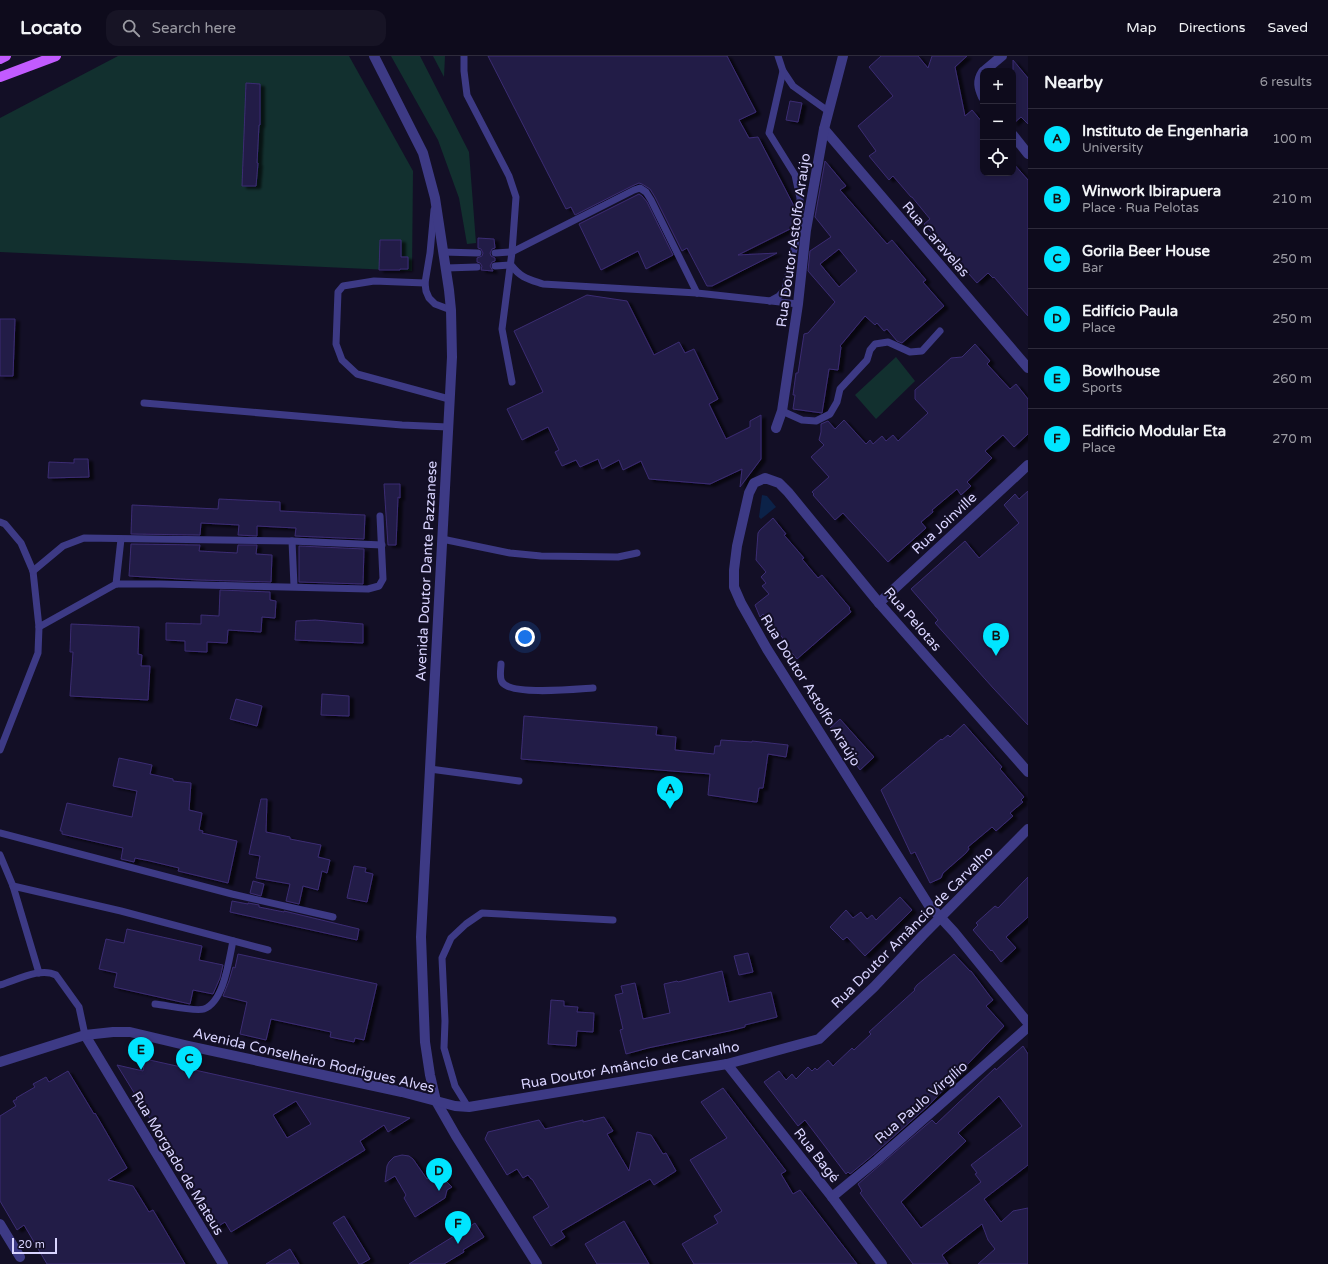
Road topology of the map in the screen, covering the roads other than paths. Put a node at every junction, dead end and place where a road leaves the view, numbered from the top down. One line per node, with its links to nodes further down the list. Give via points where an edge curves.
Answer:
1 (6, 56): 8 (main road)
2 (56, 56): 11 (main road)
3 (374, 56): 18 (street, Avenida Doutor Dante Pazzanese, via 423,153)
4 (464, 56): 20 (lane, via 467,95 509,176 516,197)
5 (778, 56): 10 (lane)
6 (843, 56): 14 (street, Rua Doutor Astolfo Araújo)
7 (1002, 56): 9 (street)
8 (0, 59)
9 (988, 68)
10 (783, 71): 14 (lane, via 793,86); 29 (lane, via 769,133 795,175 800,198 800,223 785,289 780,296)
11 (0, 77)
12 (980, 77): 13 (street)
13 (980, 90)
14 (828, 111): 15 (street, Rua Doutor Astolfo Araújo)
15 (824, 129): 30 (street, Rua Doutor Astolfo Araújo, via 806,230); 33 (street, Rua Caravelas)
16 (1016, 139): 17 (street)
17 (1028, 154)
18 (435, 198): 19 (street, Avenida Doutor Dante Pazzanese); 27 (lane)
19 (443, 252): 21 (lane); 26 (street, Avenida Doutor Dante Pazzanese)
20 (512, 252): 22 (lane); 23 (lane); 28 (lane, via 640,188 651,200)
21 (478, 253)
22 (495, 253)
23 (511, 265): 24 (lane); 28 (lane, via 524,278 543,284); 34 (lane, via 502,329)
24 (495, 266)
25 (477, 267): 26 (lane)
26 (446, 268): 31 (street, Avenida Doutor Dante Pazzanese)
27 (425, 283): 31 (lane, via 429,298 435,304); 35 (lane, via 374,280 343,286 338,292 336,344 342,360 357,374)
28 (697, 293): 29 (lane)
29 (770, 301): 30 (lane)
30 (798, 304): 37 (street, Rua Doutor Astolfo Araújo)
31 (451, 310): 35 (street, Avenida Doutor Dante Pazzanese, via 452,357)
32 (940, 331): 37 (lane, via 922,351 910,352 888,342 875,344 867,360 840,389 837,402 830,414 816,421 802,420)
33 (1028, 368)
34 (512, 382)
35 (449, 398): 38 (street, Avenida Doutor Dante Pazzanese)
36 (144, 403): 38 (lane)
37 (782, 411): 39 (street, Rua Doutor Astolfo Araújo)
38 (448, 427): 45 (street, Avenida Doutor Dante Pazzanese)
39 (776, 428)
40 (1028, 465): 52 (street, Rua Joinville)
41 (779, 483): 52 (street, Rua Pelotas); 65 (street, Rua Doutor Astolfo Araújo, via 765,478 754,484 749,493 737,546 734,587 767,649 928,904)
42 (380, 516): 47 (lane)
43 (0, 522): 49 (lane, via 21,542)
44 (122, 539): 46 (lane); 49 (lane, via 84,538 70,543); 50 (lane)
45 (442, 539): 48 (lane, via 510,553 541,556 618,557); 57 (street, Avenida Doutor Dante Pazzanese)
46 (292, 541): 47 (lane); 51 (lane)
47 (382, 545): 51 (lane, via 383,579 379,586 368,589)
48 (637, 553)
49 (33, 571): 53 (lane)
50 (116, 584): 51 (lane); 53 (lane)
51 (294, 586)
52 (879, 602): 58 (street, Rua Pelotas)
53 (39, 627): 56 (lane, via 38,653)
54 (501, 664): 55 (lane, via 500,678 505,685 512,688 563,691)
55 (593, 688)
56 (0, 750)
57 (430, 769): 59 (lane); 77 (street, Avenida Doutor Dante Pazzanese, via 421,937 425,1042)
58 (1028, 772)
59 (519, 781)
60 (1028, 829): 65 (street, Rua Doutor Amâncio de Carvalho)
61 (0, 833): 64 (lane, via 232,894)
62 (0, 855): 63 (lane)
63 (13, 886): 67 (lane); 69 (lane)
64 (333, 917)
65 (941, 918): 72 (street, Rua Doutor Astolfo Araújo); 76 (street, Rua Doutor Amâncio de Carvalho, via 874,988 819,1039)
66 (613, 920): 78 (lane, via 482,913 451,938 442,958 444,1048 455,1086)
67 (233, 940): 68 (lane); 71 (lane, via 226,975 212,1005 202,1009)
68 (268, 950)
69 (38, 973): 70 (lane); 74 (lane, via 51,973 61,980 80,1008)
70 (0, 985)
71 (155, 1004)
72 (1026, 1016)
73 (1028, 1027): 79 (street, Rua Paulo Virgílio)
74 (85, 1035): 75 (street, Avenida Conselheiro Rodrigues Alves); 77 (street, Avenida Conselheiro Rodrigues Alves, via 130,1032); 82 (street, Rua Morgado de Mateus)
75 (0, 1062)
76 (727, 1064): 78 (street, Rua Doutor Amâncio de Carvalho); 79 (street, Rua Bagé)
77 (436, 1101): 78 (street, Rua Doutor Amâncio de Carvalho); 83 (street, Avenida Conselheiro Rodrigues Alves)
78 (468, 1107)
79 (832, 1197): 84 (street, Rua Bagé)
80 (0, 1224): 81 (street)
81 (20, 1257)
82 (223, 1264)
83 (537, 1264)
84 (882, 1264)

